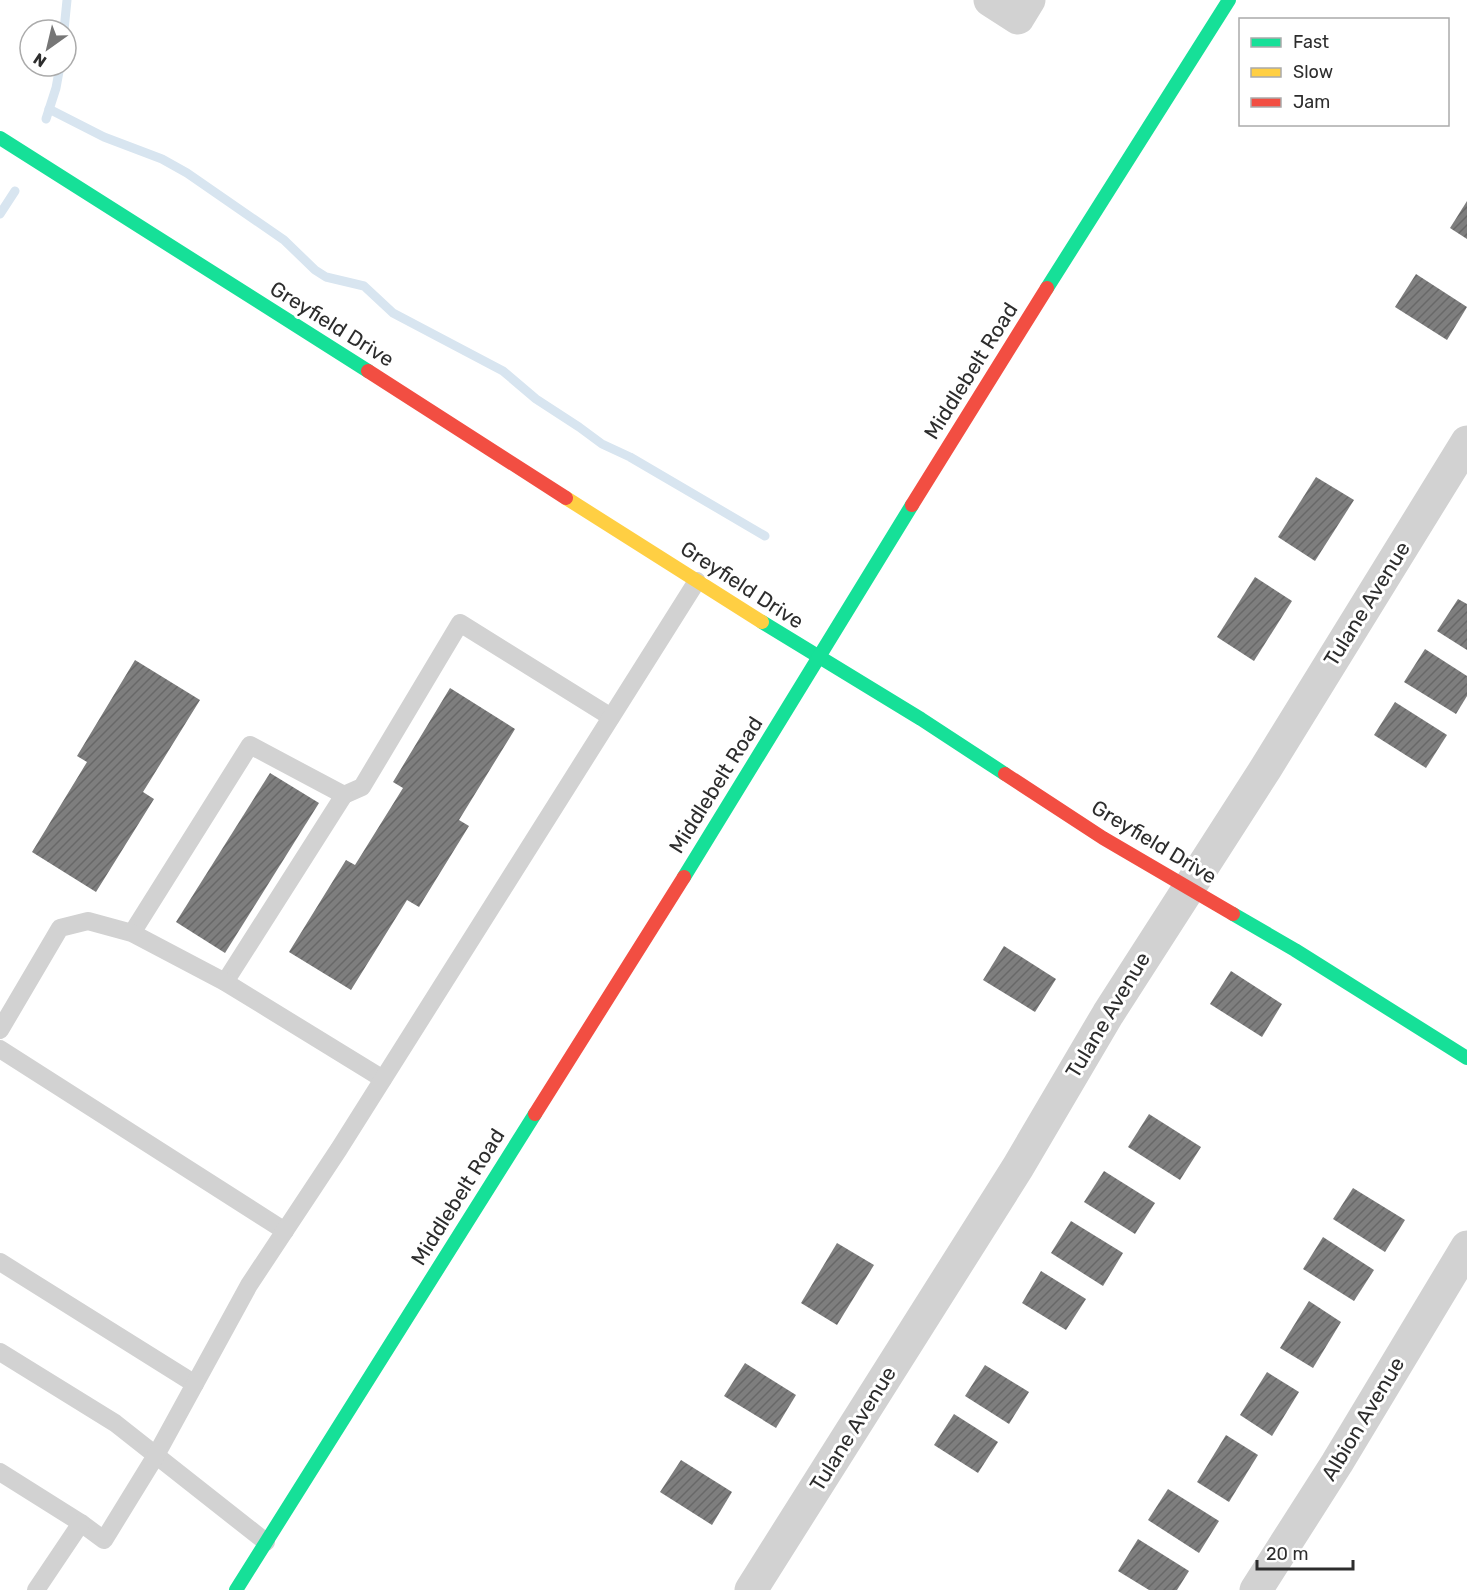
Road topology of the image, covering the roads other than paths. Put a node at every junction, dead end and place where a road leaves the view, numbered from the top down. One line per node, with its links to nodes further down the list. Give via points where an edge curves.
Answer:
1 (990, 0): 3 (street)
2 (1229, 0): 7 (street, Middlebelt Road)
3 (1024, 9)
4 (0, 138): 6 (street, Greyfield Drive)
5 (1467, 442): 10 (street, Tulane Avenue)
6 (697, 581): 7 (street, Greyfield Drive); 8 (lane)
7 (819, 658): 10 (street, Greyfield Drive, via 921,719 1103,838); 25 (street, Middlebelt Road)
8 (611, 717): 9 (lane, via 460,623 362,787); 16 (lane)
9 (344, 795): 11 (lane, via 250,745); 12 (lane)
10 (1188, 887): 15 (street, Greyfield Drive); 28 (street, Tulane Avenue, via 1018,1167)
11 (132, 933): 12 (lane); 13 (lane, via 88,921 60,928)
12 (225, 982): 16 (lane)
13 (0, 1030)
14 (0, 1049): 17 (lane)
15 (1467, 1058)
16 (383, 1079): 17 (lane)
17 (285, 1231): 21 (lane, via 249,1285)
18 (1467, 1247): 29 (street, Albion Avenue)
19 (0, 1262): 21 (lane)
20 (0, 1352): 22 (lane, via 115,1423)
21 (195, 1384): 22 (lane)
22 (155, 1457): 24 (lane, via 105,1540); 25 (lane)
23 (0, 1472): 24 (lane)
24 (81, 1523): 26 (lane)
25 (266, 1542): 27 (street, Middlebelt Road)
26 (36, 1590)
27 (236, 1590)
28 (751, 1590)
29 (1256, 1590)

